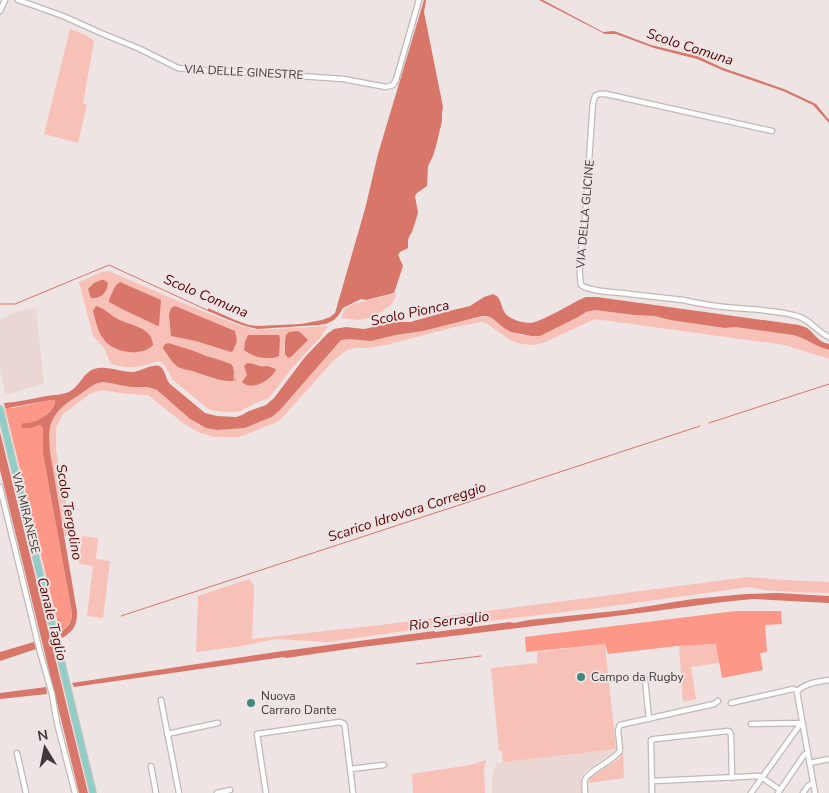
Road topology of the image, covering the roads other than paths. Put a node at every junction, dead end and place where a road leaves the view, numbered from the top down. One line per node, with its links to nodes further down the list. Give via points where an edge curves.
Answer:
1 (5, 0): 4 (street)
2 (18, 0): 3 (street, VIA DELLE GINESTRE, via 63,16 178,68 343,79 386,87 396,80)
3 (419, 0)
4 (0, 11)
5 (772, 131): 6 (street, VIA DELLA GLICINE, via 606,94 595,96 580,285 589,290 783,313 805,319)
6 (829, 337)
7 (0, 409): 35 (main road, VIA MIRANESE)
8 (0, 487): 34 (street)
9 (645, 680): 15 (street)
10 (829, 680): 11 (street, via 809,684)
11 (798, 691): 14 (street, via 793,689); 17 (street)
12 (161, 700): 19 (street)
13 (718, 701): 15 (street)
14 (731, 703)
15 (649, 719): 41 (street, via 618,728 620,751 588,775)
16 (218, 723): 19 (street)
17 (803, 723): 18 (street); 21 (street); 27 (street)
18 (751, 724)
19 (167, 734): 37 (street)
20 (17, 753): 33 (street)
21 (808, 753): 23 (street); 32 (street)
22 (829, 759): 23 (street)
23 (810, 763): 30 (street)
24 (384, 765): 26 (street)
25 (151, 766): 36 (street)
26 (350, 769): 39 (street, via 345,727 340,722 257,734); 40 (street)
27 (762, 777): 28 (street); 32 (street); 43 (street)
28 (732, 778): 29 (street); 29 (street, via 731,735 725,731 651,740)
29 (652, 781): 42 (street)
30 (813, 783): 44 (street); 45 (street)
31 (230, 790): 38 (street)
32 (779, 791)
33 (26, 793)
34 (75, 793)
35 (93, 793)
36 (156, 793)
37 (179, 793)
38 (217, 793)
39 (266, 793)
40 (352, 793)
41 (585, 793)
42 (652, 793)
43 (751, 793)
44 (803, 793)
45 (814, 793)

